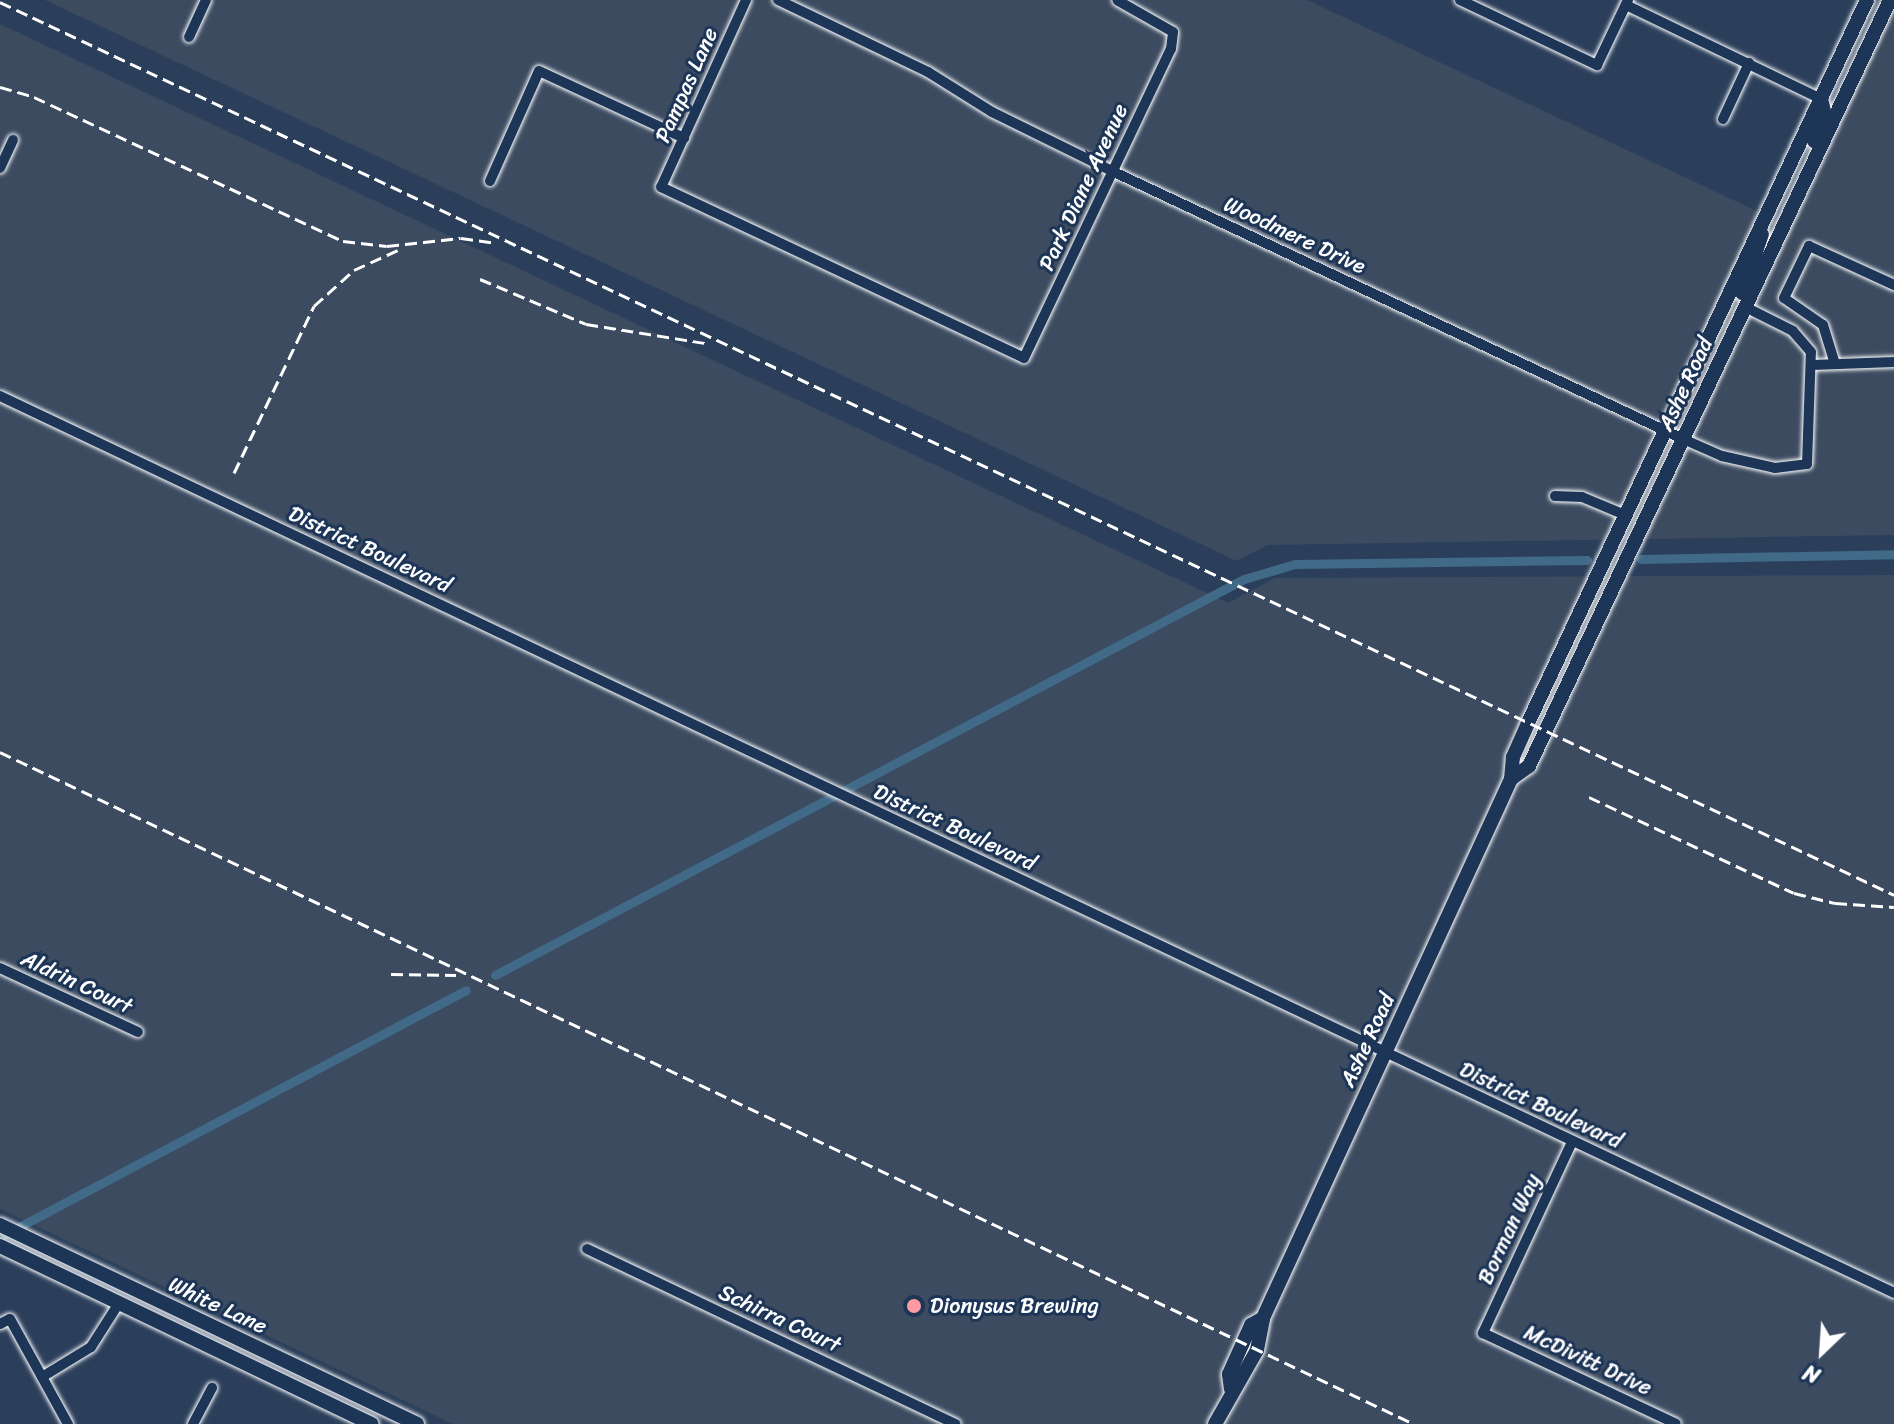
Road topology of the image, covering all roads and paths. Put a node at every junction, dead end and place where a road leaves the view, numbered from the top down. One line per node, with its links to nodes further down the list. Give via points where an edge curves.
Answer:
1 (206, 0): 9 (street)
2 (746, 0): 13 (street, Pampas Lane)
3 (778, 0): 16 (street, Woodmere Drive, via 928,72 992,112)
4 (1117, 0): 16 (street, Park Diane Avenue, via 1173,32 1171,49)
5 (1460, 0): 8 (street, via 1597,65)
6 (1867, 0): 11 (street, Ashe Road)
7 (1890, 0): 18 (street, Ashe Road)
8 (1627, 2): 10 (street)
9 (189, 37)
10 (1749, 63): 11 (street); 12 (street)
11 (1821, 99): 18 (street, via 1825,115 1800,173); 19 (street, Ashe Road)
12 (1723, 119)
13 (684, 138): 17 (street, via 539,71); 22 (street, Pampas Lane, via 661,187)
14 (13, 140): 15 (street)
15 (0, 168)
16 (1114, 172): 22 (street, Park Diane Avenue); 27 (street, Woodmere Drive)
17 (490, 181)
18 (1798, 195): 21 (street, Ashe Road)
19 (1762, 221): 21 (street, via 1761,244 1741,298); 27 (street, Ashe Road)
20 (1894, 285): 24 (street, via 1809,246 1784,298 1823,325)
21 (1745, 307): 25 (street, via 1803,339); 28 (street, Ashe Road)
22 (1024, 358)
23 (1894, 362): 24 (street)
24 (1835, 364): 25 (street)
25 (1812, 365): 28 (street, Woodmere Drive, via 1807,464 1775,468 1722,456)
26 (0, 396): 34 (street, District Boulevard)
27 (1664, 430): 28 (street, Woodmere Drive); 30 (street, Ashe Road)
28 (1683, 439): 31 (street, Ashe Road, via 1529,766)
29 (1555, 496): 30 (street, via 1582,497)
30 (1625, 515): 31 (street, Ashe Road, via 1513,757)
31 (1511, 779): 34 (street, Ashe Road)
32 (0, 968): 33 (street, Aldrin Court)
33 (138, 1032)
34 (1385, 1054): 35 (street, District Boulevard); 51 (street, Ashe Road, via 1263,1318 1257,1350)
35 (1572, 1142): 39 (street, District Boulevard); 43 (street, Borman Way)
36 (0, 1225): 41 (street, White Lane)
37 (0, 1246): 40 (street, White Lane)
38 (587, 1249): 50 (street, Schirra Court)
39 (1894, 1293)
40 (119, 1303): 41 (street, via 133,1298); 44 (street, via 91,1347); 48 (street, White Lane)
41 (199, 1320): 49 (street, White Lane)
42 (5, 1321): 44 (street)
43 (1483, 1333): 52 (street, McDivitt Drive)
44 (42, 1377): 46 (street)
45 (212, 1388): 47 (street)
46 (68, 1424)
47 (193, 1424)
48 (372, 1424)
49 (417, 1424)
50 (956, 1424)
51 (1215, 1424)
52 (1676, 1424)

